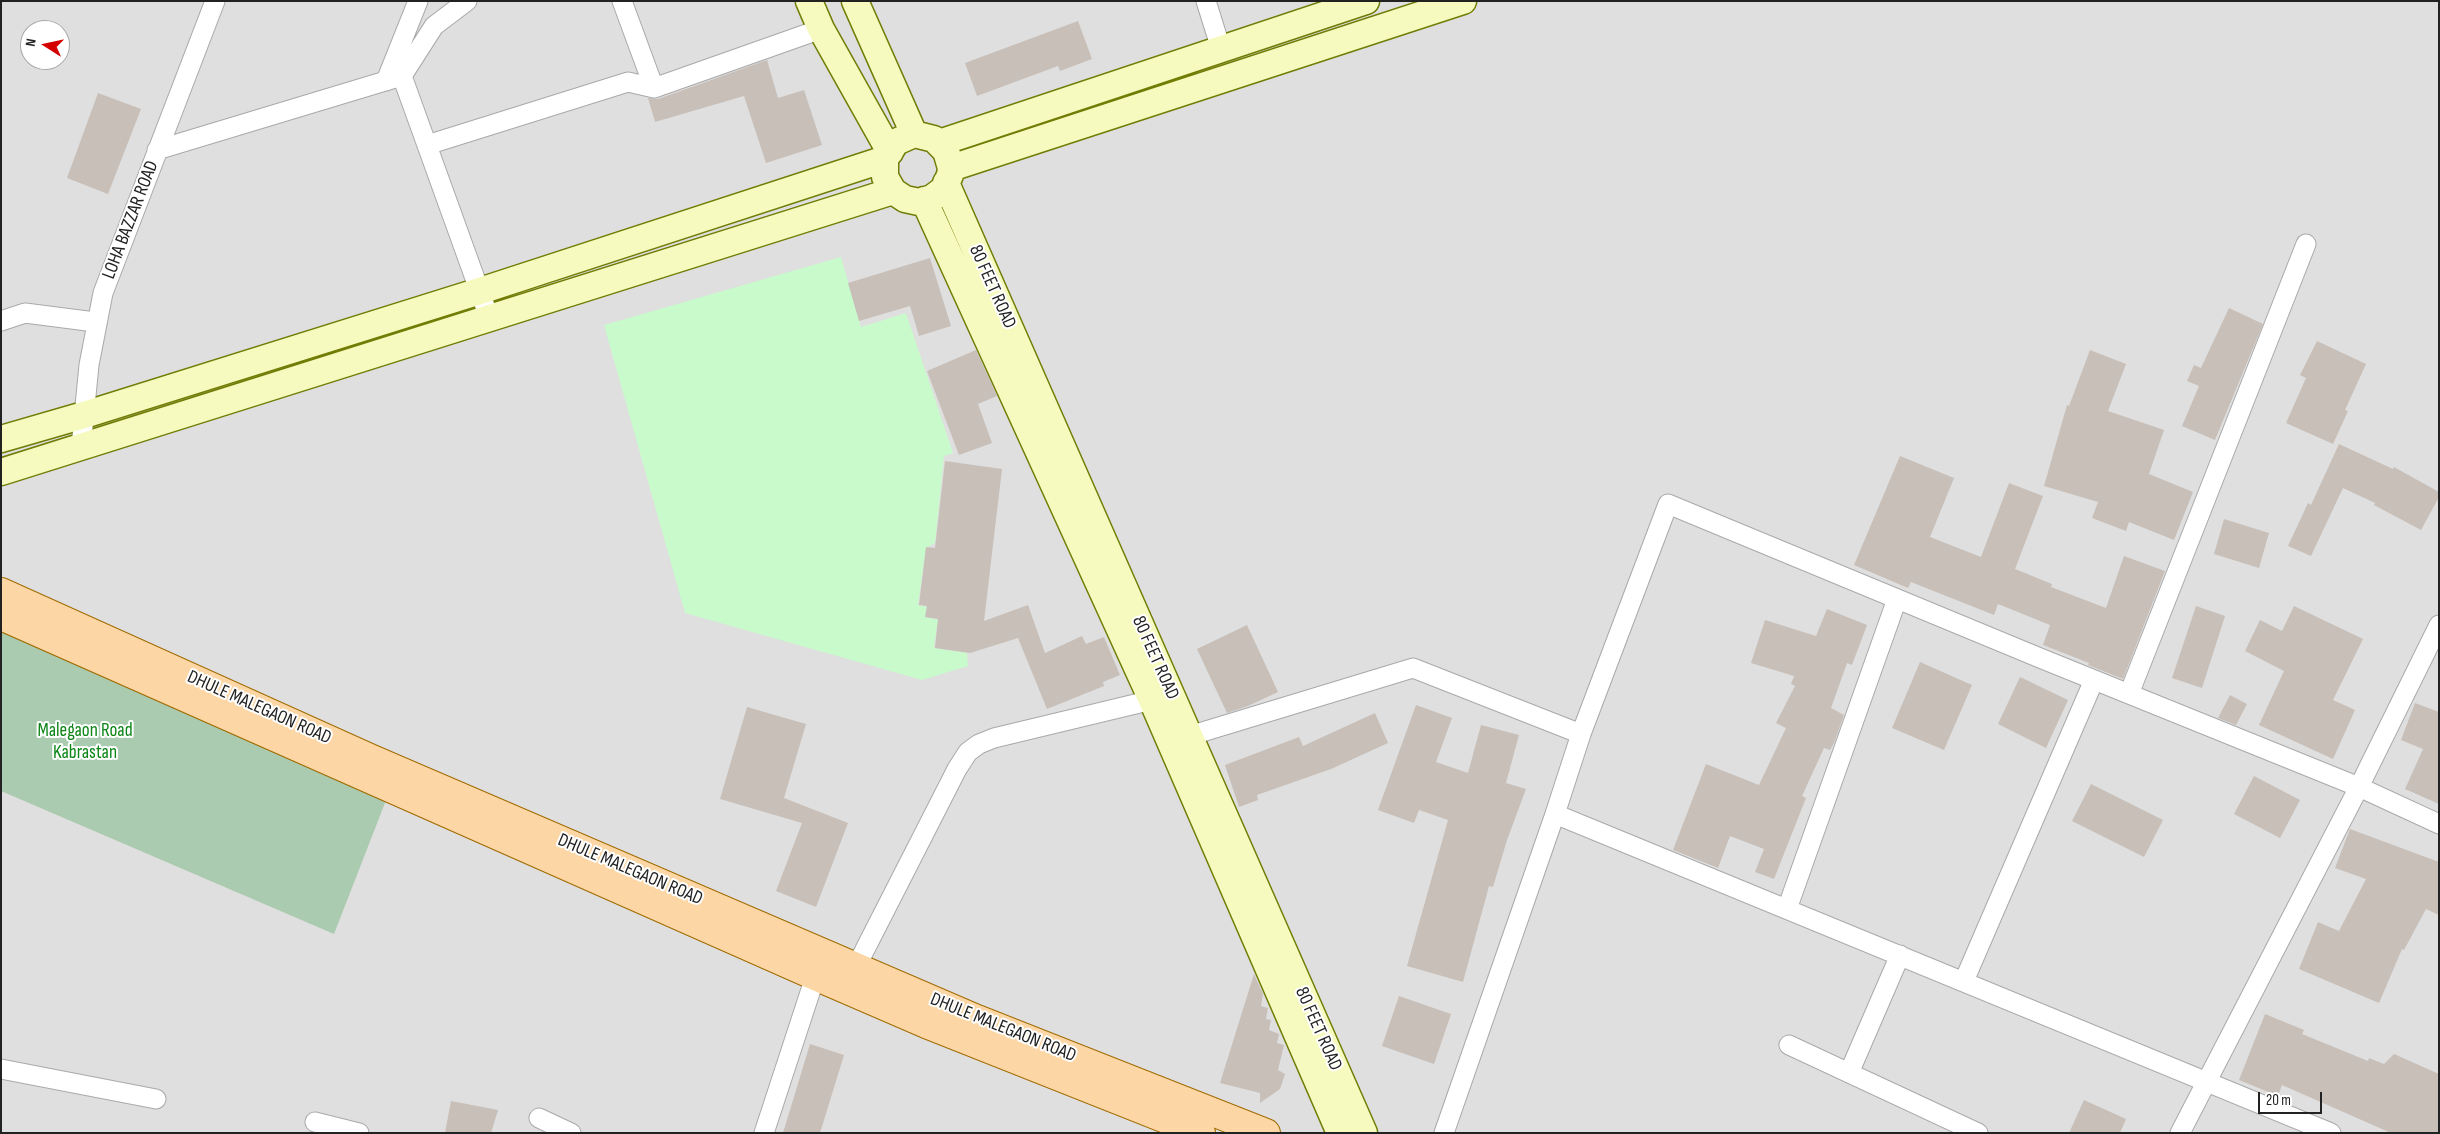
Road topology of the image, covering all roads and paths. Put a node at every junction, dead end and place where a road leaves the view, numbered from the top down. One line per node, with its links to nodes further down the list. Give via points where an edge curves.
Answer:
1 (214, 1): 17 (street, LOHA BAZZAR ROAD)
2 (418, 1): 12 (street)
3 (467, 1): 12 (street, via 434,26)
4 (622, 1): 13 (street)
5 (809, 1): 10 (main road)
6 (855, 1): 14 (main road)
7 (1206, 1): 11 (street)
8 (1366, 1): 11 (main road)
9 (1464, 1): 19 (main road)
10 (821, 29): 13 (street); 18 (main road)
11 (1221, 49): 15 (main road)
12 (394, 78): 16 (street); 17 (street)
13 (654, 88): 16 (street, via 628,82)
14 (914, 134): 15 (main road, via 934,138); 18 (main road, via 896,142)
15 (939, 143): 19 (main road, via 946,152)
16 (427, 145): 23 (street)
17 (157, 150): 26 (street, LOHA BAZZAR ROAD, via 102,293)
18 (887, 155): 20 (main road, via 885,177); 23 (main road)
19 (948, 175): 21 (main road, via 944,188); 39 (main road, 80 FEET ROAD)
20 (893, 191): 21 (main road, via 905,199); 24 (main road)
21 (924, 200): 37 (main road, 80 FEET ROAD)
22 (2306, 244): 36 (street)
23 (480, 291): 24 (street); 27 (main road)
24 (490, 320): 29 (main road)
25 (1, 321): 26 (street, via 25,313)
26 (95, 322): 27 (street, LOHA BAZZAR ROAD)
27 (84, 415): 28 (main road); 29 (street, LOHA BAZZAR ROAD)
28 (1, 438)
29 (81, 447): 30 (main road)
30 (1, 472)
31 (1, 592): 45 (main road, DHULE MALEGAON ROAD)
32 (1897, 599): 35 (street); 38 (street, via 1668,504); 43 (street)
33 (1, 616): 45 (main road)
34 (2439, 625): 40 (street)
35 (2094, 680): 36 (street); 47 (street)
36 (2129, 694): 40 (street)
37 (1152, 700): 46 (street, via 994,738 968,752); 60 (main road, 80 FEET ROAD)
38 (1581, 734): 39 (street, via 1413,668); 41 (street)
39 (1189, 736): 61 (main road, 80 FEET ROAD)
40 (2359, 787): 42 (street); 51 (street)
41 (1555, 814): 43 (street); 62 (street)
42 (2439, 824)
43 (1787, 909): 44 (street)
44 (1900, 956): 47 (street); 50 (street)
45 (820, 964): 46 (main road, DHULE MALEGAON ROAD); 57 (street); 58 (main road, via 926,1024)
46 (856, 967): 59 (main road, DHULE MALEGAON ROAD)
47 (1964, 981): 51 (street)
48 (1789, 1045): 50 (street)
49 (1, 1069): 52 (street)
50 (1849, 1073): 63 (street)
51 (2207, 1081): 64 (street); 65 (street)
52 (156, 1099)
53 (539, 1118): 56 (street)
54 (315, 1122): 55 (street)
55 (358, 1133)
56 (571, 1133)
57 (764, 1133)
58 (1201, 1133)
59 (1266, 1133)
60 (1340, 1133)
61 (1364, 1133)
62 (1444, 1133)
63 (1978, 1133)
64 (2180, 1133)
65 (2331, 1133)

